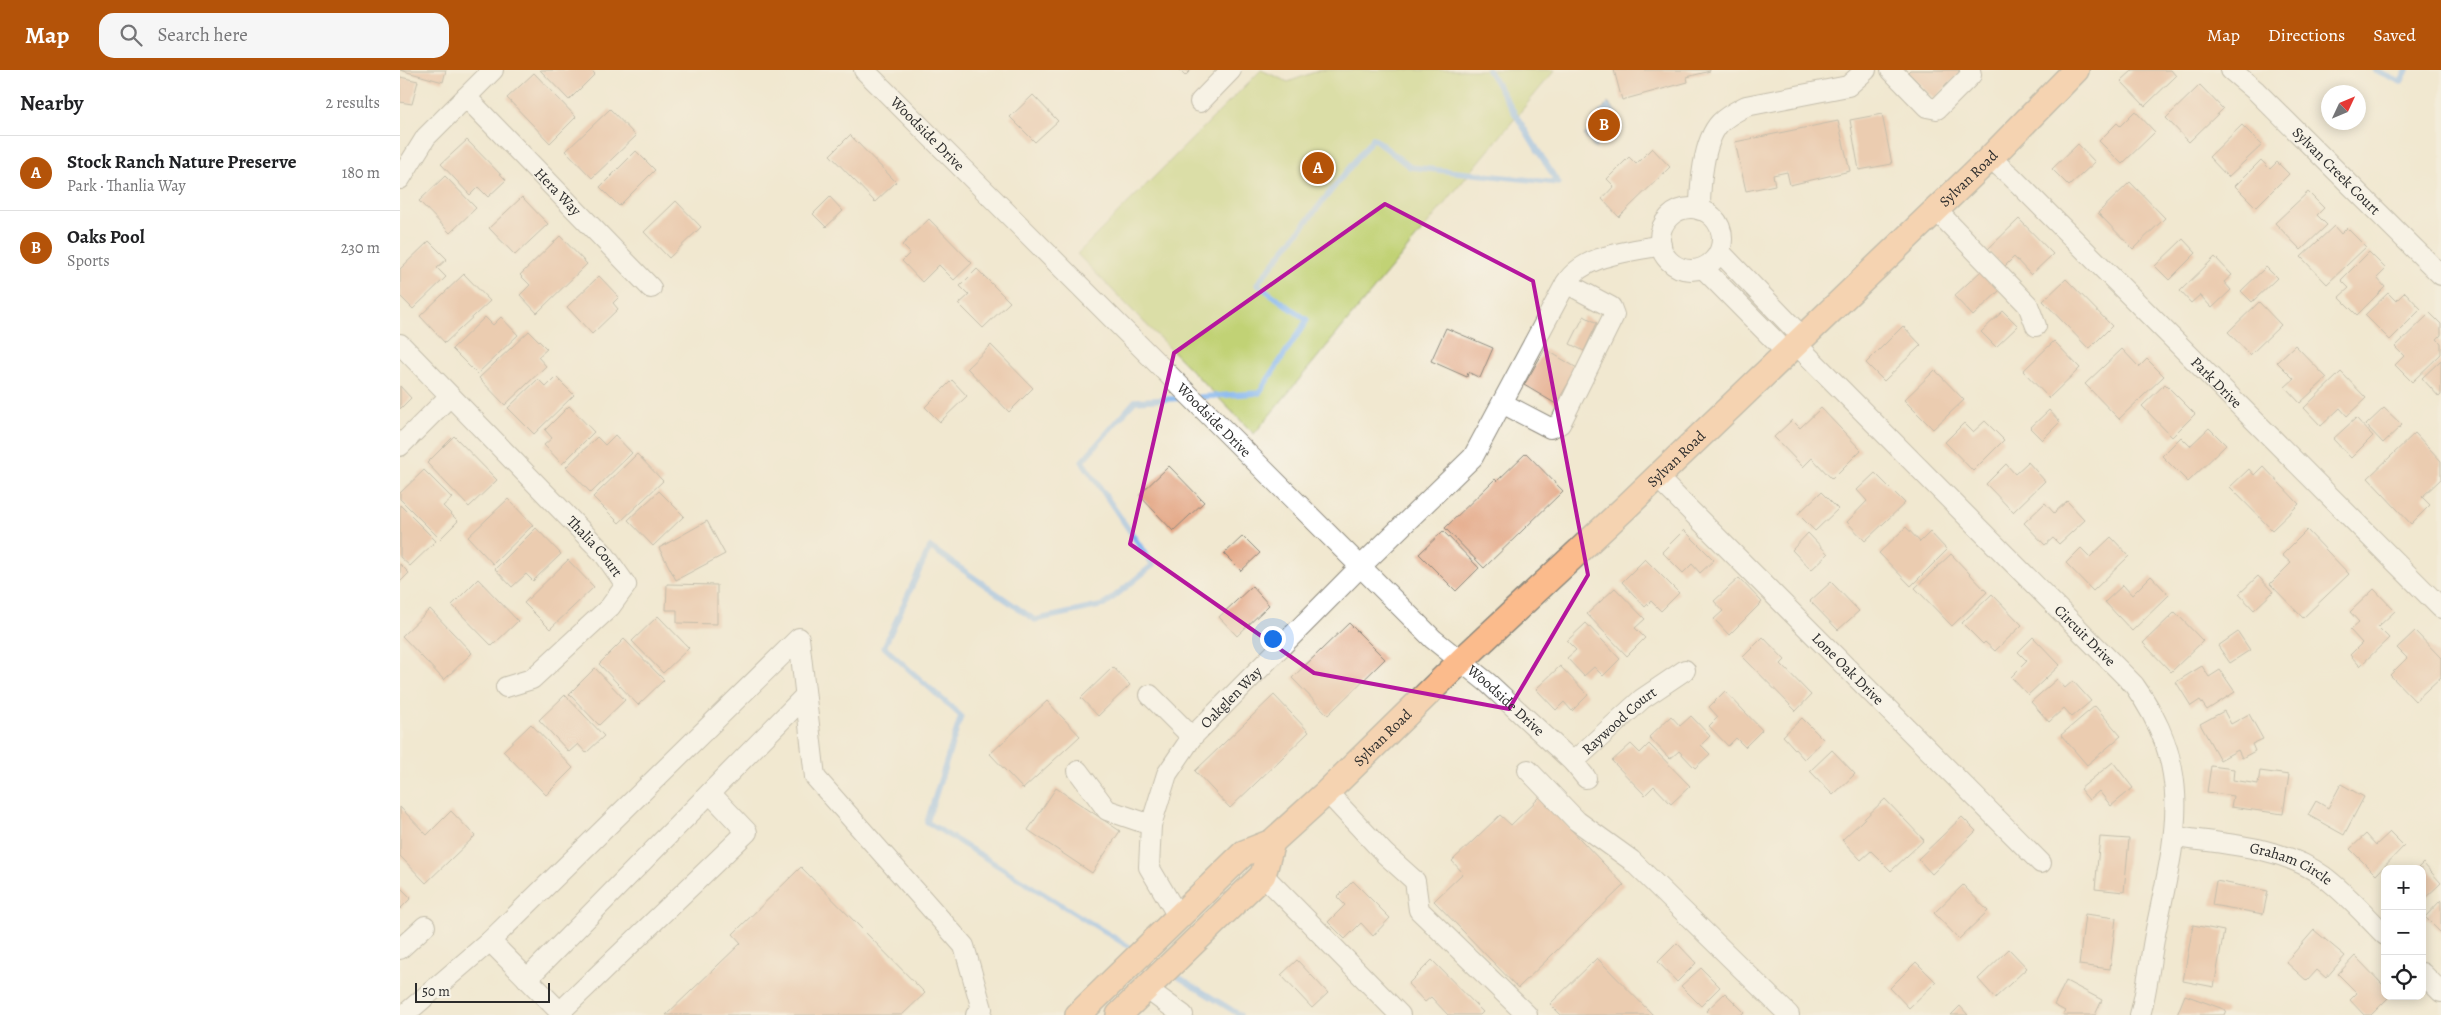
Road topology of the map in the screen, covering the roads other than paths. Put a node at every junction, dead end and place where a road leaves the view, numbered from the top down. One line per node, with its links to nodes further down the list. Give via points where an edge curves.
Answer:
1 (493, 70): 9 (street)
2 (864, 70): 28 (street, Woodside Drive)
3 (1232, 70): 10 (street)
4 (1866, 70): 13 (street, via 1848,86 1746,106 1732,113 1719,124 1710,140 1700,189)
5 (1891, 70): 6 (street, via 1927,107 1937,109 1970,75)
6 (1970, 70)
7 (2076, 70): 11 (main road, Sylvan Road)
8 (2231, 70): 18 (street, Sylvan Creek Court)
9 (466, 97): 12 (street, via 426,137); 20 (street, Hera Way)
10 (1200, 102)
11 (1990, 158): 14 (main road, Sylvan Road); 29 (street, Park Drive)
12 (400, 178)
13 (1700, 210): 15 (street, via 1690,208 1672,215 1661,232); 16 (street, via 1709,214 1721,231)
14 (1936, 210): 21 (street, via 2028,305); 23 (main road, Sylvan Road)
15 (1661, 245): 17 (street, via 1668,260 1677,266 1686,270); 19 (street, Oakglen Way, via 1587,262 1576,269)
16 (1720, 252): 17 (street); 23 (street)
17 (1703, 268): 23 (street)
18 (2441, 275)
19 (1566, 283): 25 (street, Oakglen Way); 25 (street, via 1611,307 1614,315 1560,424 1550,428)
20 (651, 288)
21 (2036, 326)
22 (400, 344): 24 (street)
23 (1794, 344): 27 (main road, Sylvan Road); 43 (street, Circuit Drive, via 2134,685 2156,720 2169,750 2174,775)
24 (450, 396): 26 (street); 32 (street, Thalia Court, via 604,554 626,585 610,607 532,679)
25 (1502, 403): 28 (street, Oakglen Way, via 1473,457)
26 (400, 446)
27 (1656, 476): 30 (main road, Sylvan Road); 45 (street, Lone Oak Drive)
28 (1360, 567): 30 (street, Woodside Drive); 35 (street, Oakglen Way)
29 (2441, 608)
30 (1461, 662): 36 (street, Woodside Drive, via 1488,682); 40 (main road, Sylvan Road)
31 (1685, 670): 36 (street, Raywood Court, via 1642,699)
32 (506, 688)
33 (1150, 695): 35 (street)
34 (805, 696): 41 (street); 50 (street, via 799,638); 58 (street, via 814,777 964,946 982,1009)
35 (1192, 737): 42 (street, Oakglen Way, via 1167,774)
36 (1572, 762): 39 (street, Raywood Court)
37 (1528, 770): 64 (street, via 1577,821 1631,860)
38 (1078, 771): 42 (street, via 1107,810)
39 (1586, 778)
40 (1327, 792): 44 (main road, Sylvan Road); 63 (street, via 1385,854 1416,881 1419,910)
41 (710, 793): 53 (street); 56 (street, via 747,832)
42 (1151, 825): 47 (street, Oakglen Way, via 1149,867)
43 (2175, 836): 49 (street, Graham Circle, via 2248,847 2299,863 2322,875); 65 (street, Circuit Drive)
44 (1272, 842): 46 (main road); 47 (main road, Sylvan Road, via 1244,853)
45 (2041, 863)
46 (1263, 875): 54 (main road); 62 (street)
47 (1179, 918): 59 (main road, Sylvan Road)
48 (425, 926): 51 (street)
49 (2381, 931)
50 (490, 941): 53 (street); 57 (street)
51 (400, 949)
52 (2426, 977): 55 (street)
53 (527, 979): 56 (street)
54 (1152, 984): 60 (main road); 61 (street)
55 (2441, 992)
56 (561, 1013)
57 (404, 1015)
58 (976, 1015)
59 (1078, 1015)
60 (1119, 1015)
61 (1183, 1015)
62 (1400, 1015)
63 (1527, 1015)
64 (1789, 1015)
65 (2140, 1015)

